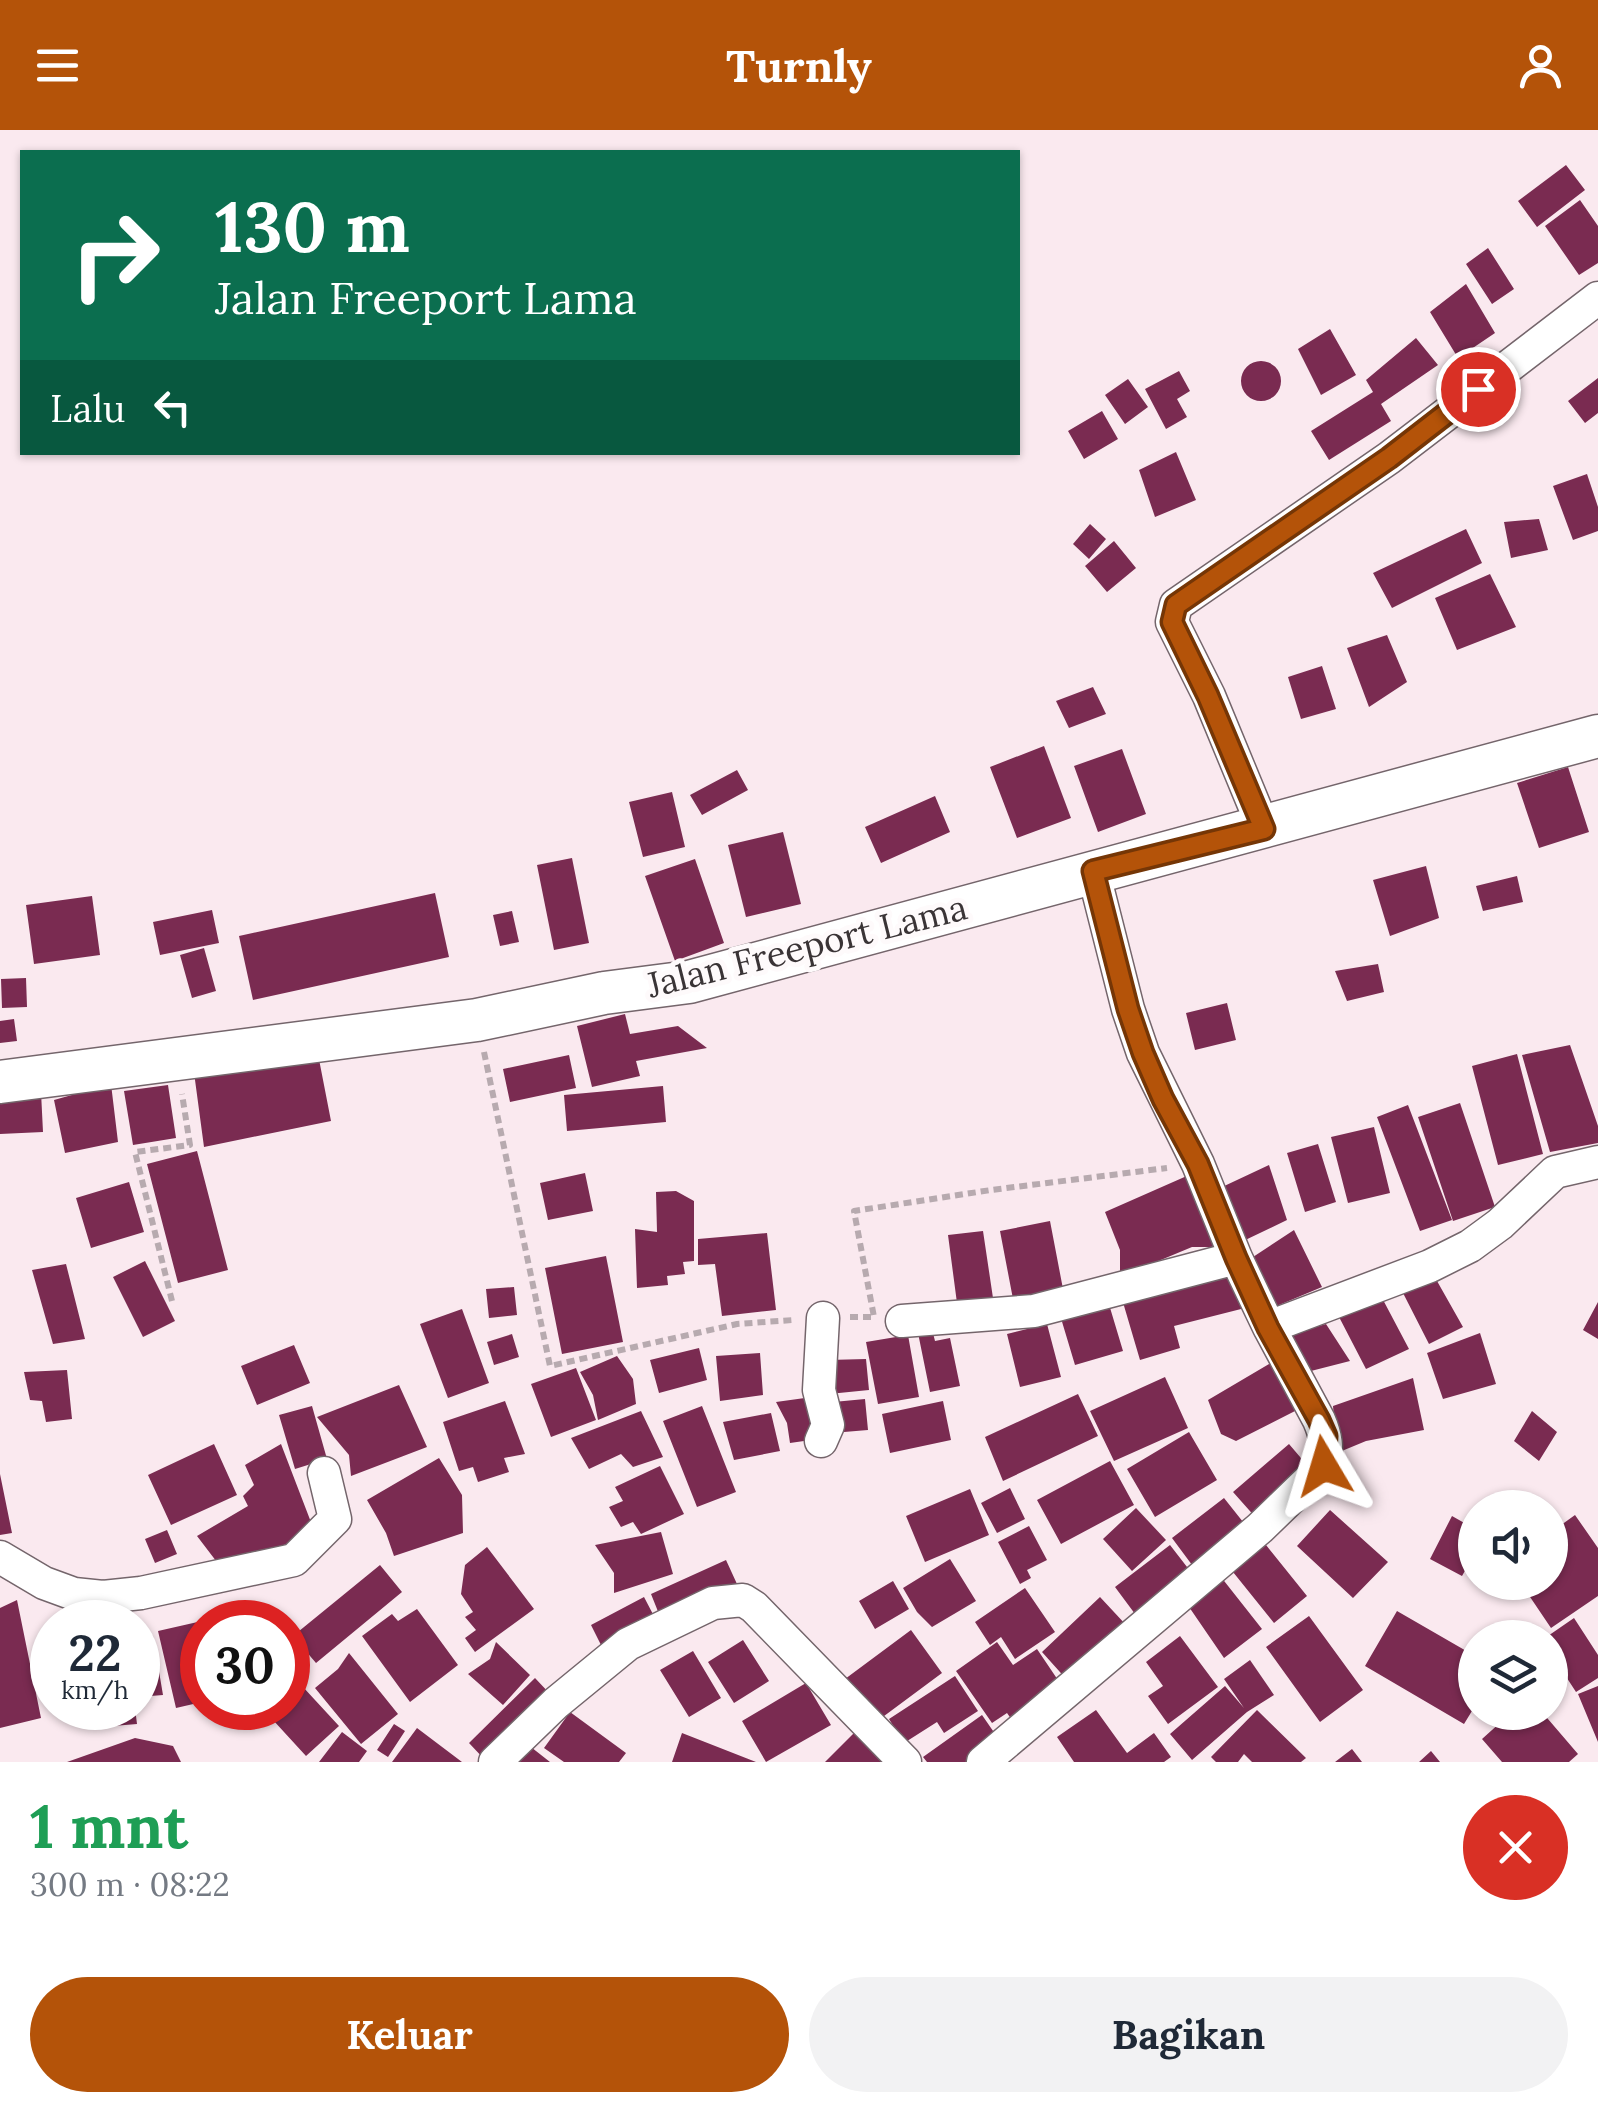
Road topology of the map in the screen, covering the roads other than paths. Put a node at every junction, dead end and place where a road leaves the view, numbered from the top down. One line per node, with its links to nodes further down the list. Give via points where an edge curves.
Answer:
1 (1598, 298): 3 (street, via 1389,458 1176,605 1172,622)
2 (1598, 736): 3 (street, Jalan Freeport Lama)
3 (1264, 829): 4 (street, Jalan Freeport Lama)
4 (1093, 871): 5 (street, Jalan Freeport Lama, via 689,982 477,1020); 7 (street, via 1143,1053)
5 (0, 1082)
6 (1598, 1162): 10 (street, via 1556,1172 1470,1246)
7 (1236, 1258): 9 (street, via 1034,1310); 10 (street)
8 (823, 1318): 11 (street, via 819,1390 828,1425)
9 (902, 1321)
10 (1268, 1328): 16 (street, via 1326,1436 1324,1466)
11 (821, 1441)
12 (324, 1473): 13 (street, via 335,1520 294,1560 103,1597 44,1583)
13 (0, 1557)
14 (495, 1762): 15 (street, via 628,1644 712,1603 743,1600)
15 (905, 1762)
16 (984, 1762)

